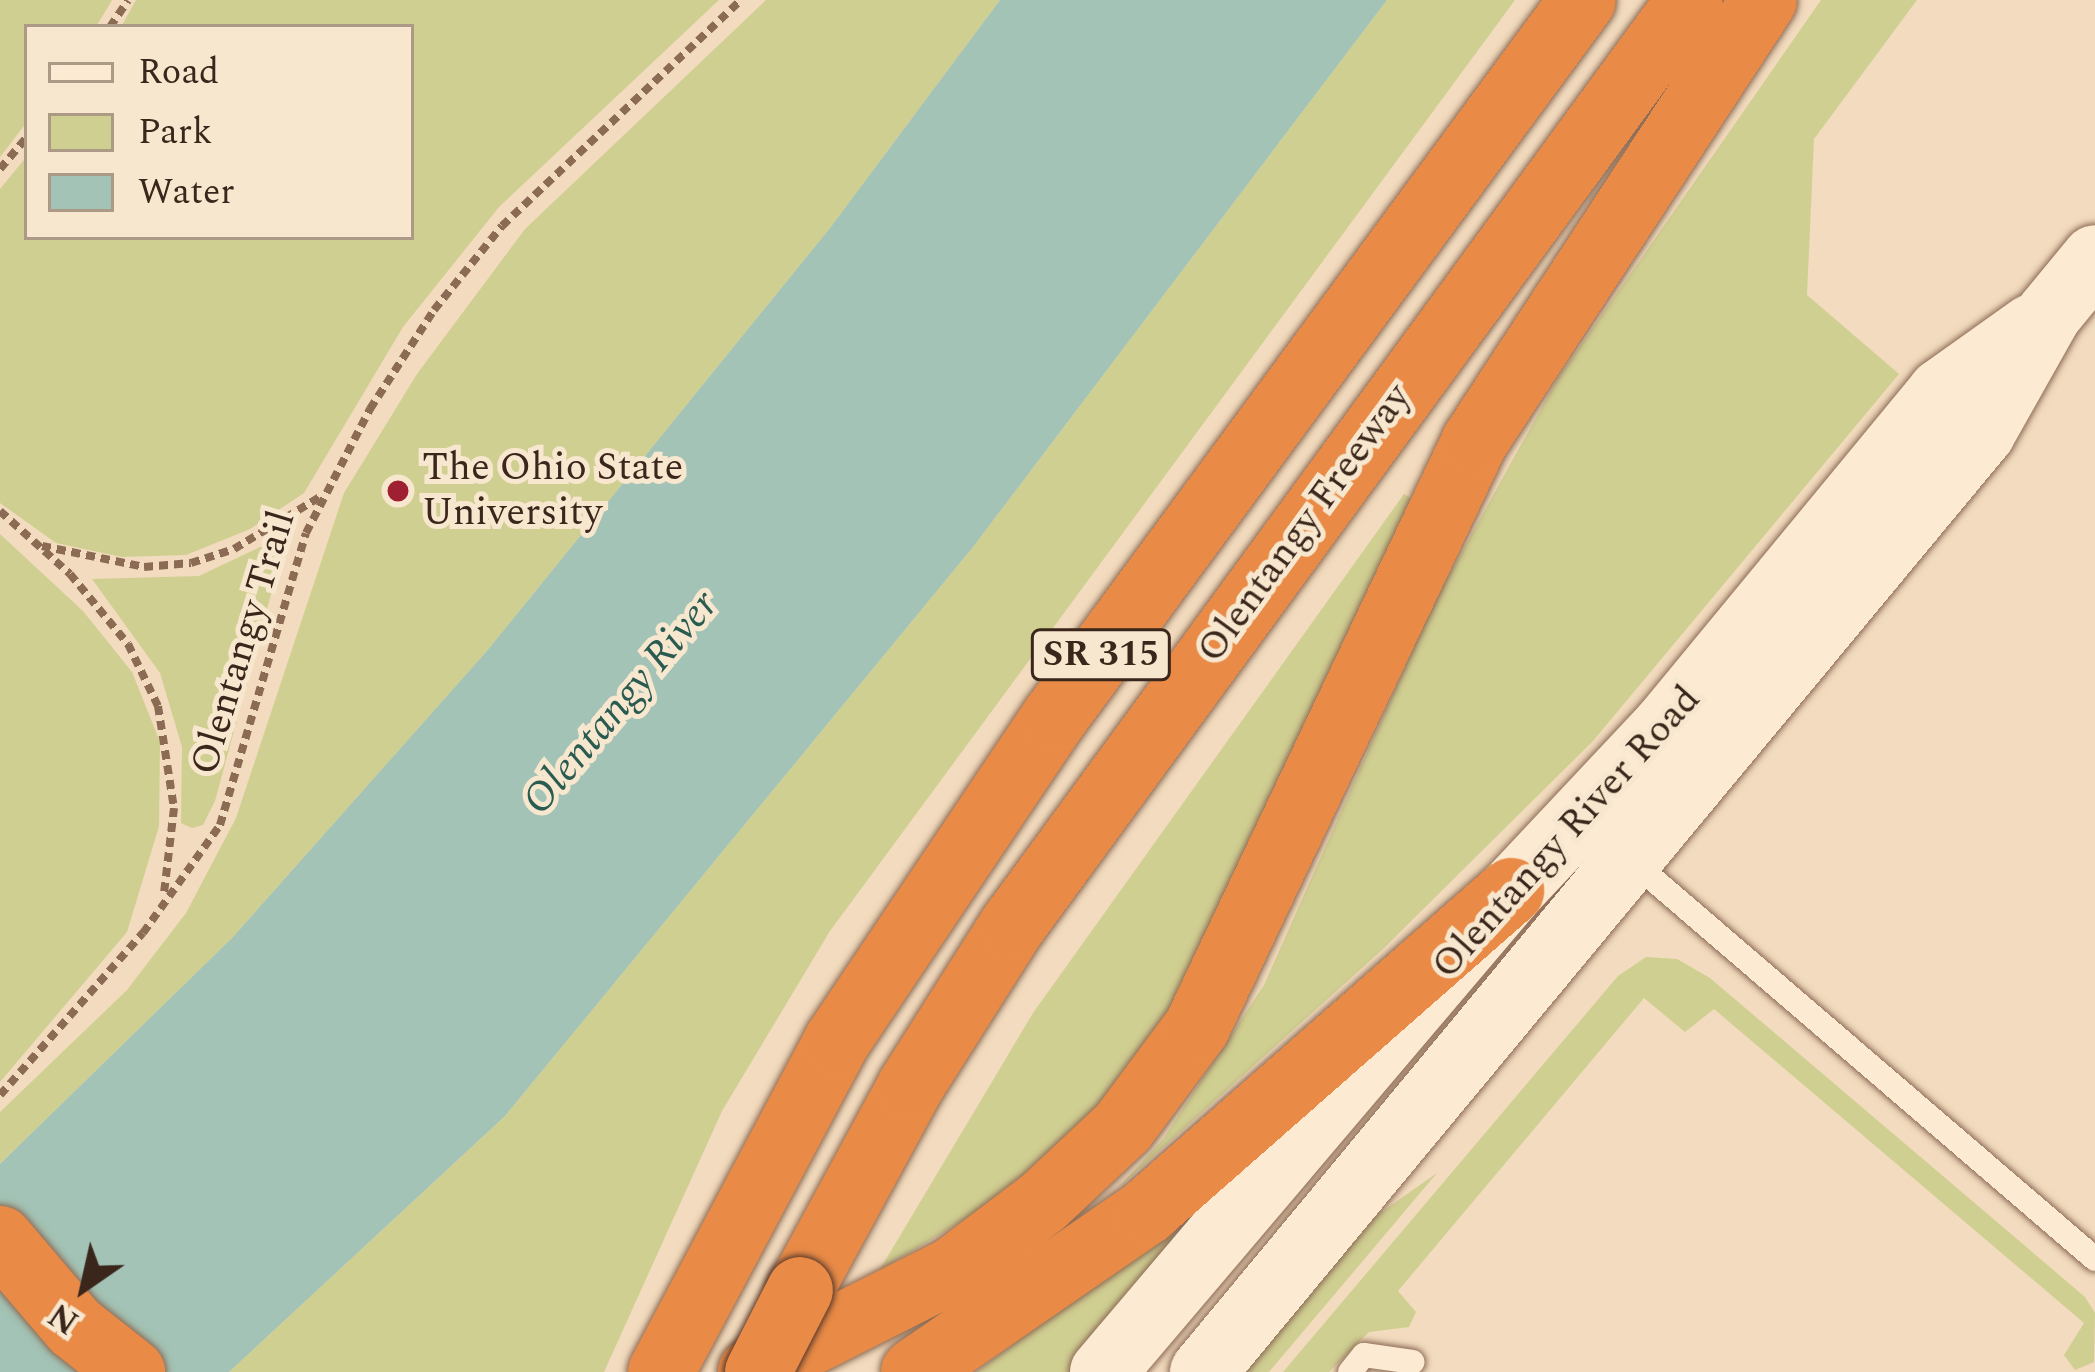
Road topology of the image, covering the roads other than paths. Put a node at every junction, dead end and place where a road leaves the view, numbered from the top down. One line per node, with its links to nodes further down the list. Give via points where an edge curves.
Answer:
1 (1583, 0): 9 (highway, SR 315, via 1017,774 837,1041)
2 (1690, 0): 12 (highway, Olentangy Freeway / SR 315, bridge, via 1013,925 910,1087)
3 (1764, 0): 12 (highway, via 1474,441 1197,1027 1123,1127 953,1270)
4 (2095, 258): 5 (main road, Olentangy River Road, via 2049,314 1940,392 1665,727)
5 (1605, 839): 6 (main road, Olentangy River Road); 8 (lane); 15 (main road, Olentangy River Road)
6 (1511, 892): 13 (highway, via 1147,1211); 14 (main road, Olentangy River Road)
7 (0, 1239): 11 (highway, via 75,1327)
8 (2095, 1259)
9 (668, 1359)
10 (1413, 1362): 16 (lane, via 1364,1355)
11 (132, 1372)
12 (754, 1372)
13 (914, 1372)
14 (1103, 1372)
15 (1203, 1372)
16 (1350, 1372)

